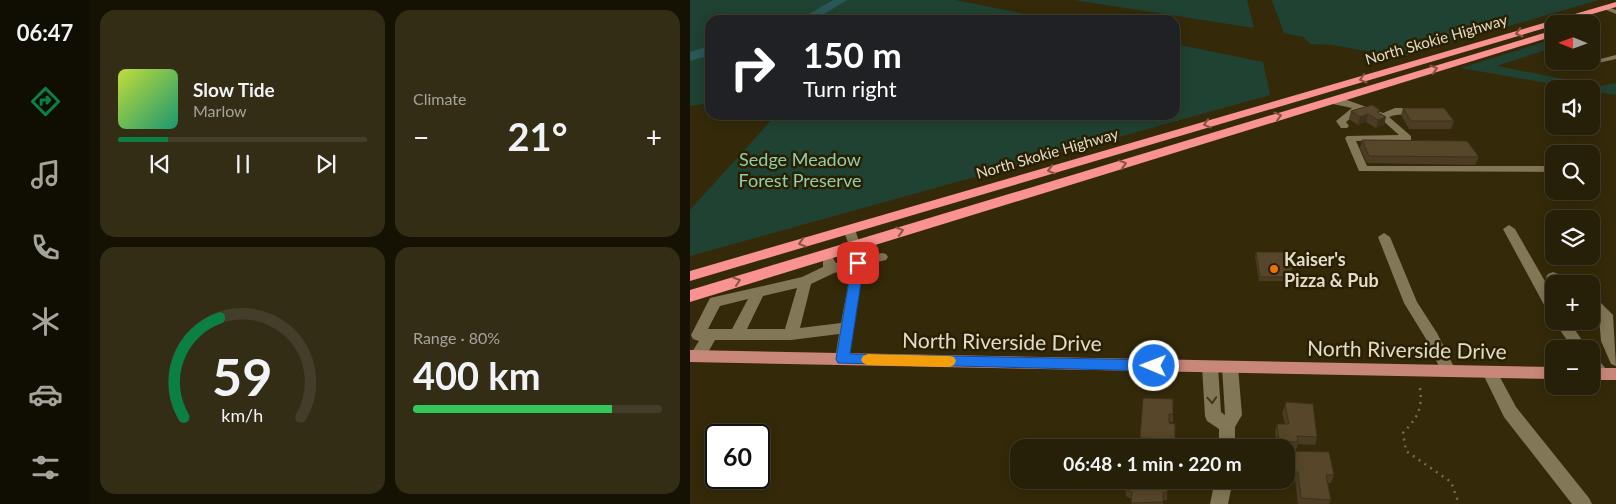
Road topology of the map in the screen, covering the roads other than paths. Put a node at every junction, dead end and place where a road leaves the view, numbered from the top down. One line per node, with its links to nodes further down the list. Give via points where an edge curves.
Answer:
1 (1612, 11): 6 (highway, North Skokie Highway, one-way to 6)
2 (1545, 36): 5 (highway, North Skokie Highway, one-way to 2)
3 (1616, 57): 4 (street)
4 (1600, 61)
5 (1352, 94): 6 (highway, North Skokie Highway); 7 (street)
6 (1327, 96): 7 (street); 12 (highway, North Skokie Highway, one-way to 12); 15 (highway, North Skokie Highway, one-way to 6)
7 (1358, 108): 9 (street); 10 (street, via 1341,121)
8 (1433, 112): 9 (street, via 1396,111)
9 (1383, 116): 11 (street, via 1408,138 1350,138 1363,169)
10 (1344, 126)
11 (1545, 170)
12 (849, 229): 15 (street); 20 (highway, North Skokie Highway, one-way to 20)
13 (1509, 229): 23 (street)
14 (1384, 236): 35 (street, via 1410,303 1432,337)
15 (854, 246): 16 (highway, North Skokie Highway)
16 (828, 253): 19 (street); 24 (highway, North Skokie Highway, one-way to 16)
17 (882, 257): 18 (street)
18 (858, 263): 19 (street); 26 (street)
19 (830, 269): 21 (street)
20 (690, 276)
21 (805, 282): 22 (street); 29 (street)
22 (758, 292): 27 (street, via 715,302 698,335); 28 (street)
23 (1545, 294)
24 (690, 296)
25 (1600, 310): 32 (street, via 1606,315 1608,341)
26 (847, 328): 29 (street); 31 (street)
27 (710, 334): 28 (street); 30 (street)
28 (737, 334): 29 (street)
29 (791, 334)
30 (693, 356): 31 (main road, North Riverside Drive)
31 (842, 359): 33 (main road, North Riverside Drive)
32 (1616, 360)
33 (1210, 367): 34 (main road, North Riverside Drive); 38 (street, one-way to 38, via 1213,416)
34 (1230, 367): 35 (main road, North Riverside Drive); 38 (street, via 1234,415)
35 (1448, 371): 36 (main road, North Riverside Drive)
36 (1490, 372): 37 (main road, North Riverside Drive); 42 (street, via 1510,412)
37 (1545, 373)
38 (1227, 426): 39 (street)
39 (1227, 439)
40 (1222, 489): 41 (street)
41 (1218, 504)
42 (1582, 504)

